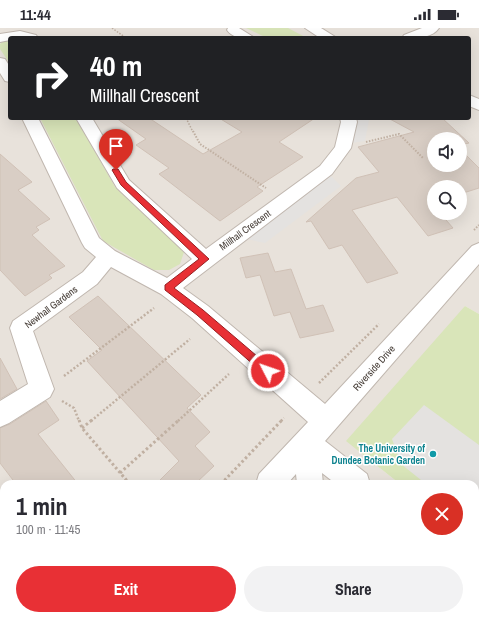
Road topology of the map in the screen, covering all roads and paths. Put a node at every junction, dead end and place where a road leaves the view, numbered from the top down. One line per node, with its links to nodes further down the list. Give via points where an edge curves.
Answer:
1 (112, 28): 7 (path)
2 (311, 28): 9 (street)
3 (433, 28): 10 (street)
4 (233, 30): 8 (street)
5 (27, 34): 6 (street)
6 (14, 36)
7 (123, 36)
8 (244, 36)
9 (326, 36)
10 (414, 36)
11 (0, 62): 12 (street)
12 (8, 75)
13 (31, 120): 22 (street, via 92,243)
14 (85, 120): 23 (street, via 123,184)
15 (187, 120): 19 (path, via 200,144)
16 (348, 120): 17 (street, Millhall Crescent)
17 (343, 148): 18 (path, via 399,134); 19 (street, Millhall Crescent, via 326,170)
18 (423, 158)
19 (285, 201): 23 (street, Millhall Crescent)
20 (479, 226): 21 (path)
21 (476, 241): 32 (street, Riverside Drive)
22 (108, 256): 24 (street); 29 (street, Newhall Gardens, via 90,278 21,328)
23 (204, 259): 24 (street, Millhall Crescent)
24 (168, 288): 30 (street, via 200,312)
25 (154, 308): 29 (path, via 74,370)
26 (385, 318): 30 (path)
27 (190, 339): 33 (path)
28 (229, 374): 35 (path)
29 (42, 389): 31 (street); 33 (path, via 74,408)
30 (301, 400): 32 (street); 37 (path)
31 (0, 415)
32 (326, 421): 34 (street, Riverside Drive)
33 (82, 428): 35 (path)
34 (307, 443): 38 (street, Riverside Drive); 39 (street); 40 (street)
35 (120, 473): 36 (path)
36 (126, 480)
37 (225, 480)
38 (273, 480)
39 (310, 480)
40 (352, 480)

